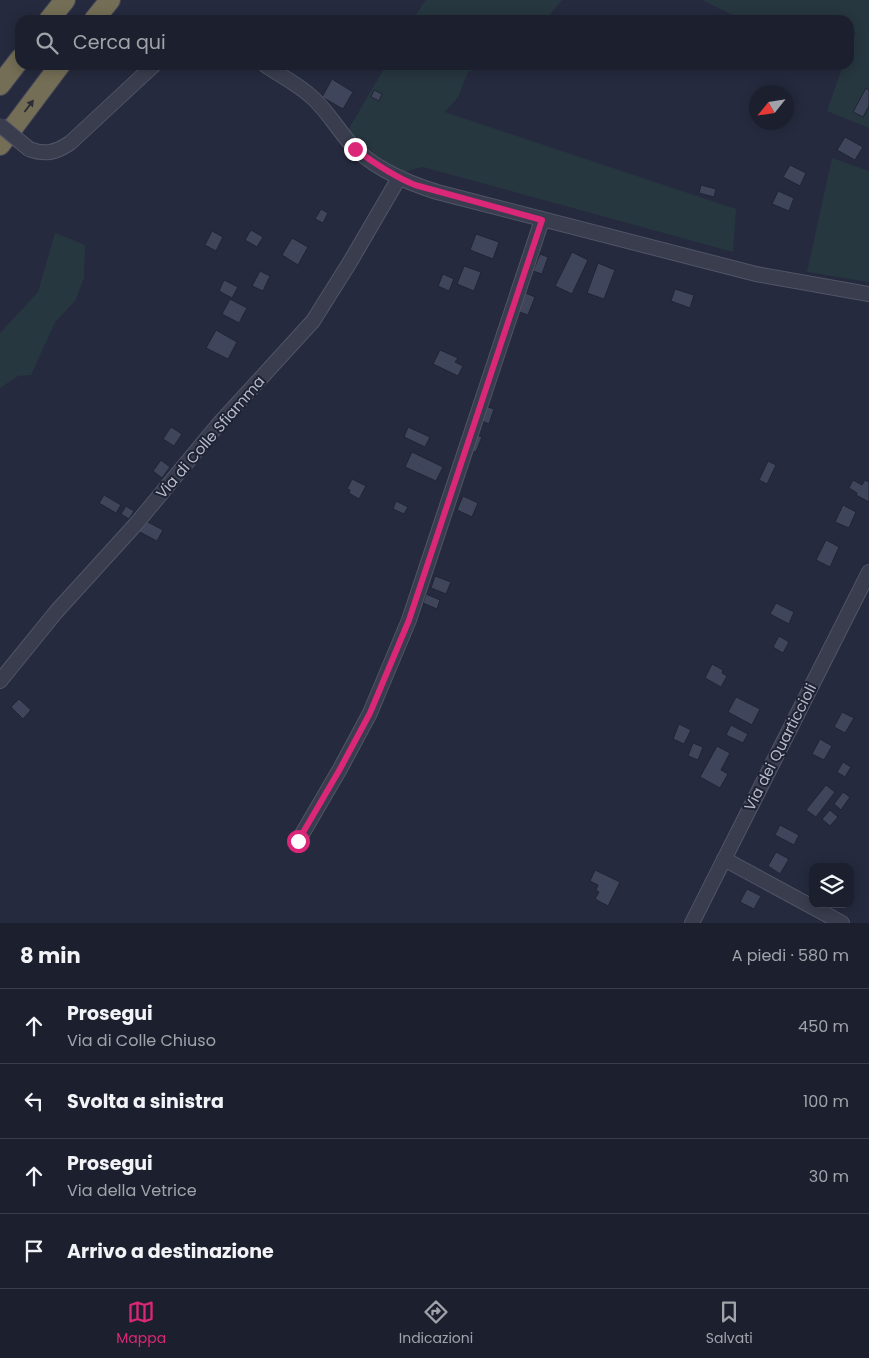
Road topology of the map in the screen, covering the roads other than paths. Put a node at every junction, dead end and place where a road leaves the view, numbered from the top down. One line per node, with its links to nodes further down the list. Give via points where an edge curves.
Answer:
1 (65, 0): 3 (highway)
2 (110, 0): 4 (highway)
3 (53, 15)
4 (98, 15)
5 (15, 65): 9 (highway)
6 (56, 70): 11 (highway, one-way to 6)
7 (149, 70): 10 (street, bridge, via 60,150 39,153 29,149)
8 (272, 70): 12 (street, via 311,96 355,149)
9 (0, 85)
10 (0, 125)
11 (0, 145)
12 (399, 178): 13 (street, via 437,192); 16 (street, Via di Colle Sfiamma, via 313,321 217,426)
13 (542, 220): 14 (street, via 756,274); 17 (street, via 409,620 370,713)
14 (869, 294)
15 (869, 572): 18 (street, Via dei Quarticcioli)
16 (0, 681)
17 (298, 841)
18 (724, 860): 19 (street, Via dei Quarticcioli); 20 (street)
19 (692, 923)
20 (842, 923)

